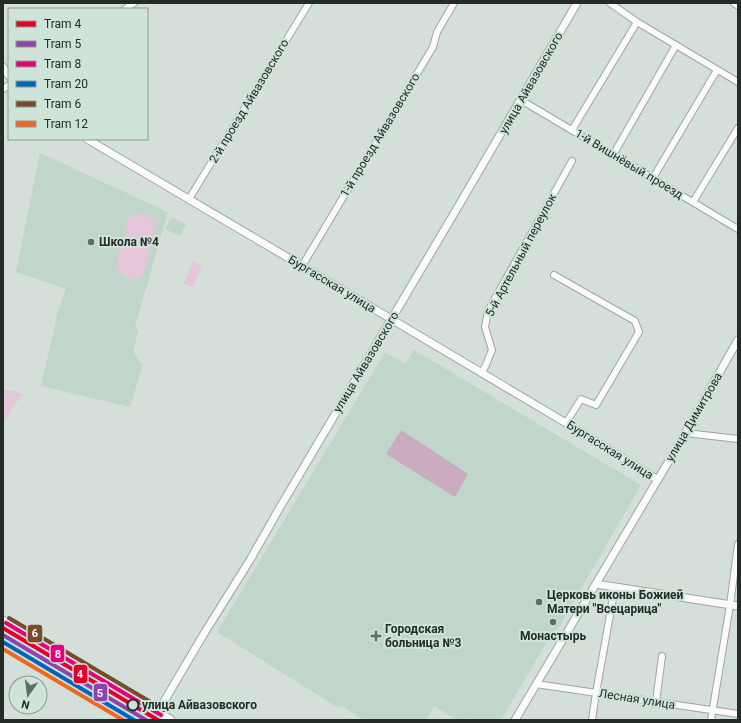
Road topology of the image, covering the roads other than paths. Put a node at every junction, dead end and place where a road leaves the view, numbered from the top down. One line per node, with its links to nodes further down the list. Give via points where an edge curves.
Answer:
1 (309, 3): 18 (street, 2-й проезд Айвазовского)
2 (454, 3): 21 (street, 1-й проезд Айвазовского, via 437,32 433,47)
3 (577, 3): 11 (street, улица Айвазовского)
4 (610, 3): 7 (street)
5 (734, 3): 6 (street)
6 (738, 6)
7 (637, 22): 8 (street); 13 (street)
8 (676, 44): 9 (street); 15 (street)
9 (718, 70): 10 (street); 17 (street)
10 (738, 82)
11 (521, 100): 13 (street, 1-й Вишнёвый проезд); 23 (street, улица Айвазовского)
12 (738, 128): 19 (street)
13 (572, 130): 15 (street, 1-й Вишнёвый проезд)
14 (89, 140): 18 (street, Бургасская улица)
15 (613, 155): 17 (street, 1-й Вишнёвый проезд)
16 (572, 161): 25 (street, 5-й Артельный переулок, via 488,311 485,327 492,350)
17 (653, 178): 19 (street, 1-й Вишнёвый проезд)
18 (189, 199): 21 (street, Бургасская улица)
19 (693, 202): 20 (street, 1-й Вишнёвый проезд)
20 (737, 225)
21 (302, 266): 23 (street, Бургасская улица)
22 (554, 275): 26 (street, via 635,321 639,332 596,405 581,399)
23 (392, 320): 25 (street, Бургасская улица); 43 (street, улица Айвазовского)
24 (738, 340): 27 (street, улица Димитрова)
25 (481, 373): 26 (street, Бургасская улица)
26 (566, 423): 29 (street, Бургасская улица)
27 (686, 433): 28 (street); 29 (street, улица Димитрова)
28 (738, 439)
29 (658, 480): 31 (street, улица Димитрова)
30 (738, 544): 33 (street)
31 (596, 584): 32 (street); 38 (street, улица Димитрова)
32 (615, 587): 33 (street); 39 (street)
33 (730, 605): 34 (street); 41 (street)
34 (738, 606)
35 (3, 621): 43 (main road)
36 (3, 638): 44 (main road)
37 (662, 656): 40 (street)
38 (536, 684): 39 (street, Лесная улица); 46 (street, улица Димитрова)
39 (596, 693): 40 (street, Лесная улица); 47 (street)
40 (656, 702): 41 (street, Лесная улица)
41 (712, 710): 42 (street, Лесная улица); 48 (street)
42 (738, 714)
43 (156, 716): 45 (main road)
44 (142, 720)
45 (170, 720)
46 (515, 720)
47 (592, 720)
48 (711, 720)

